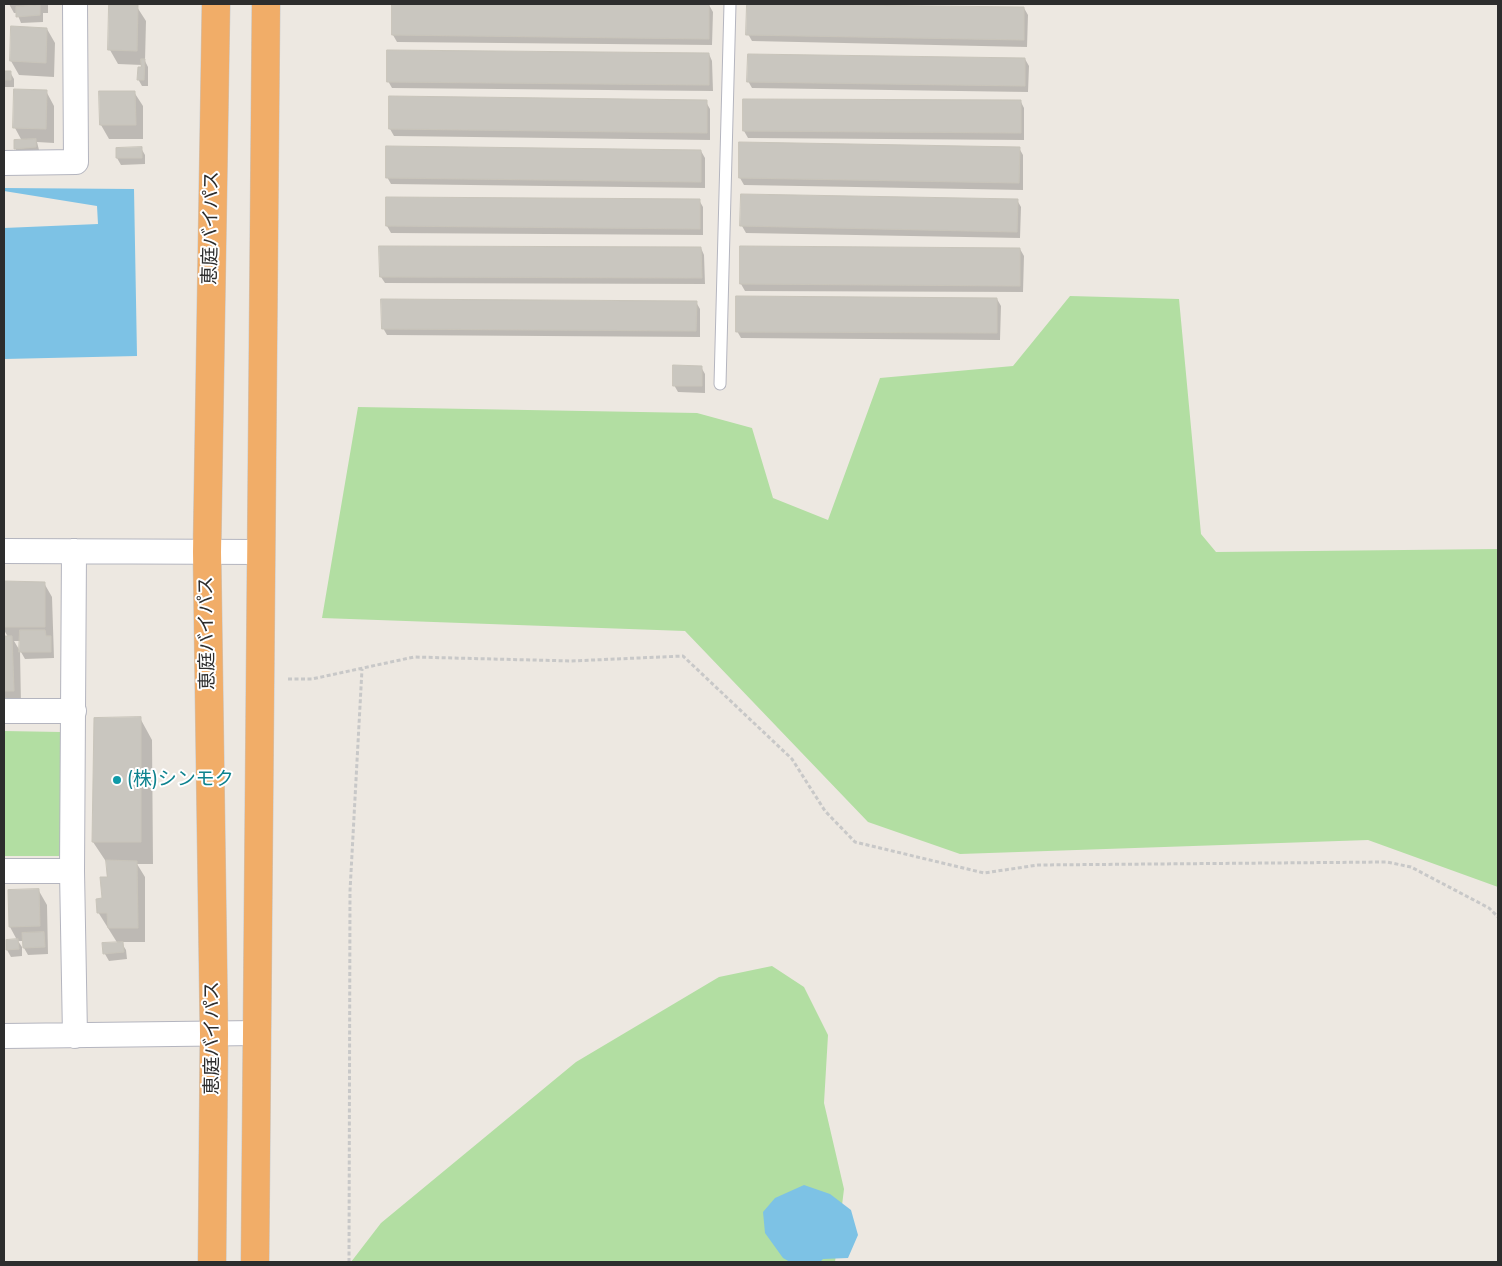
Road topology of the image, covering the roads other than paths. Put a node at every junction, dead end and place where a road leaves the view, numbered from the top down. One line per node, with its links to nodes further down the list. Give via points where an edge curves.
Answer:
1 (76, 4): 5 (street, via 76,162)
2 (216, 4): 9 (highway, 恵庭バイパス)
3 (266, 4): 10 (highway)
4 (730, 4): 6 (lane)
5 (4, 163)
6 (720, 384)
7 (4, 551): 8 (street)
8 (74, 551): 9 (street); 12 (street)
9 (207, 552): 10 (street); 16 (highway, 恵庭バイパス)
10 (261, 552): 15 (highway)
11 (4, 711): 12 (street)
12 (74, 711): 14 (street)
13 (4, 871): 14 (street)
14 (72, 871): 18 (street)
15 (257, 1033): 16 (street); 20 (highway)
16 (214, 1034): 18 (street); 19 (highway, 恵庭バイパス)
17 (4, 1036): 18 (street)
18 (75, 1036)
19 (212, 1262)
20 (255, 1262)

